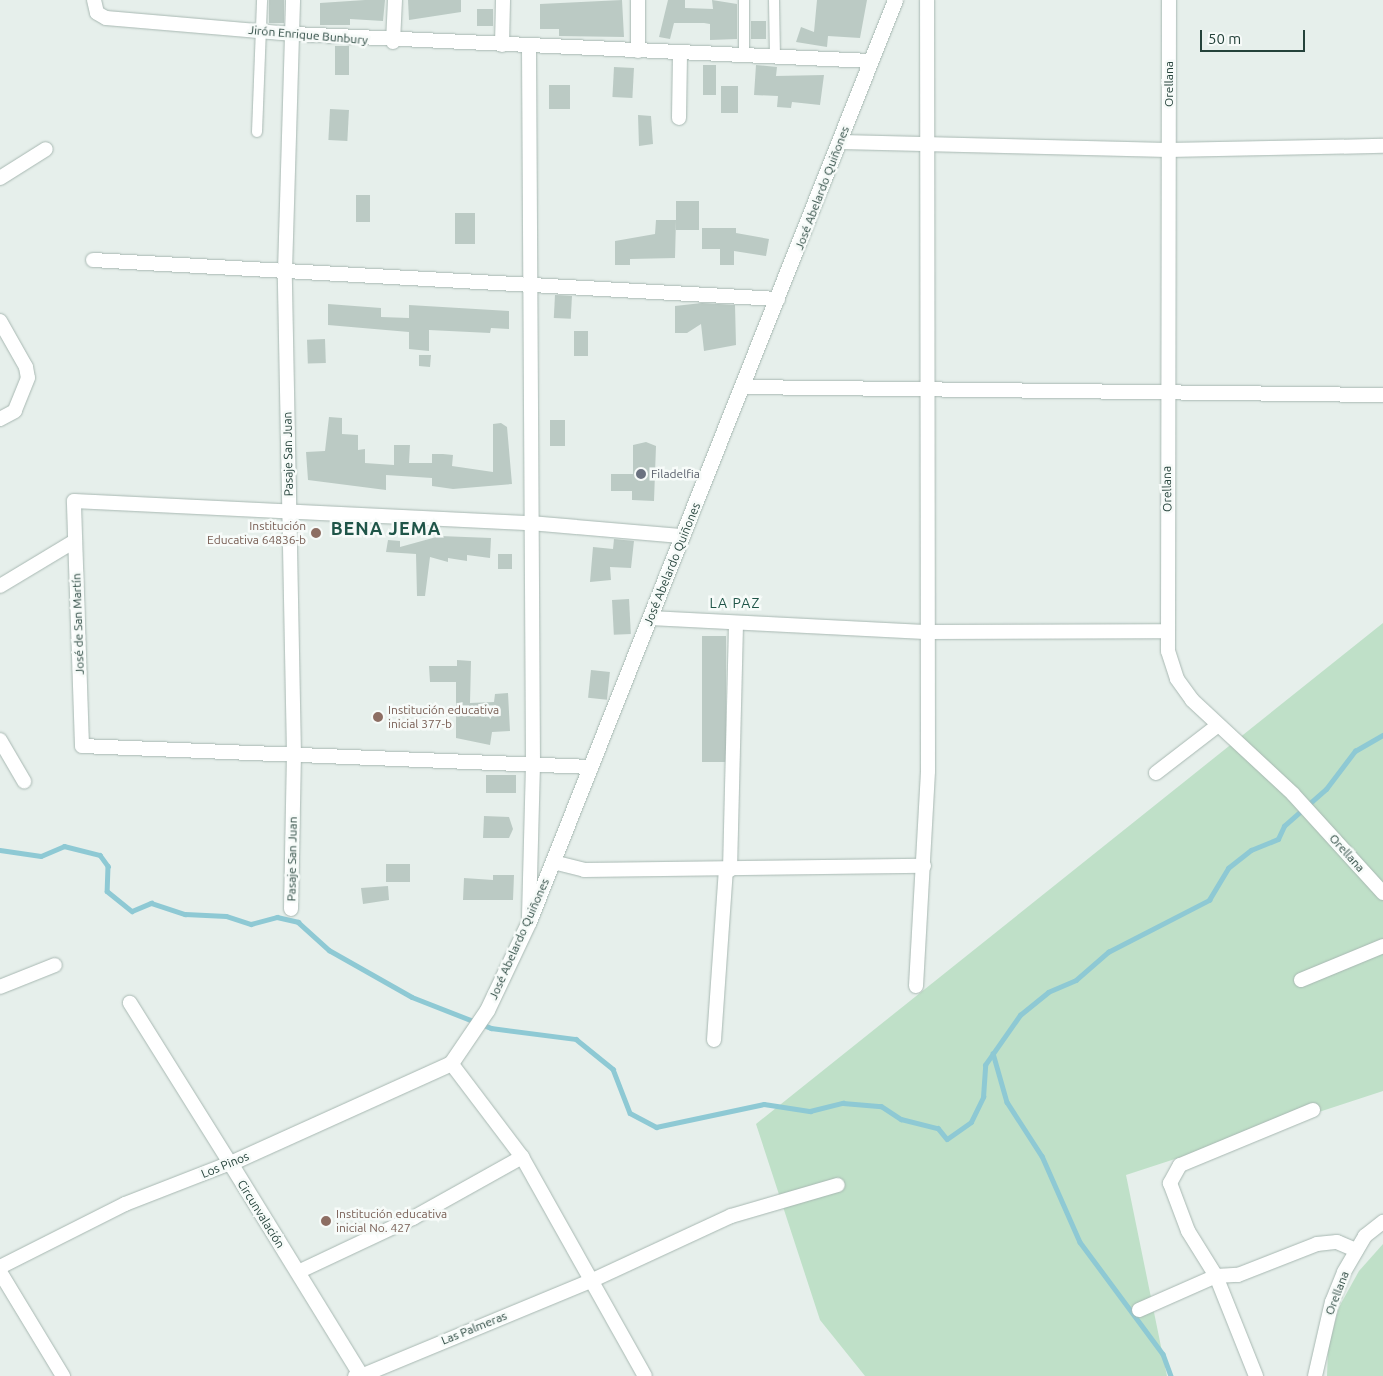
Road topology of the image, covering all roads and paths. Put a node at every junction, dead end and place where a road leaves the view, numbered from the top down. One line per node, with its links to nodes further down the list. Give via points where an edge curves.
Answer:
1 (262, 0): 12 (street)
2 (294, 0): 13 (street, Pasaje San Juan)
3 (395, 0): 14 (street)
4 (503, 0): 15 (street)
5 (638, 0): 17 (street)
6 (744, 0): 19 (street)
7 (774, 0): 20 (street)
8 (895, 0): 21 (street, José Abelardo Quiñones)
9 (927, 0): 25 (street)
10 (1169, 0): 28 (street, Orellana)
11 (94, 3): 12 (street, Jirón Enrique Bunbury, via 106,18)
12 (262, 32): 13 (street, Jirón Enrique Bunbury); 23 (street)
13 (294, 34): 14 (street, Jirón Enrique Bunbury); 31 (street, Pasaje San Juan)
14 (393, 42): 15 (street, Jirón Enrique Bunbury)
15 (502, 45): 16 (street, Jirón Enrique Bunbury)
16 (529, 45): 17 (street, Jirón Enrique Bunbury); 32 (street)
17 (638, 50): 18 (street, Jirón Enrique Bunbury)
18 (680, 52): 19 (street, Jirón Enrique Bunbury); 22 (street)
19 (744, 56): 20 (street, Jirón Enrique Bunbury)
20 (775, 57): 21 (street, Jirón Enrique Bunbury)
21 (870, 62): 24 (street, José Abelardo Quiñones)
22 (679, 118)
23 (257, 132)
24 (841, 142): 25 (street); 33 (street, José Abelardo Quiñones)
25 (926, 144): 28 (street); 36 (street)
26 (1383, 146): 28 (street)
27 (46, 149): 29 (street)
28 (1168, 150): 38 (street, Orellana)
29 (0, 178)
30 (93, 260): 31 (street)
31 (285, 271): 32 (street); 40 (street, Pasaje San Juan)
32 (527, 283): 33 (street); 41 (street)
33 (778, 299): 35 (street, José Abelardo Quiñones)
34 (0, 322): 39 (street, via 26,367 28,378 15,411)
35 (743, 387): 36 (street); 42 (street, José Abelardo Quiñones)
36 (927, 392): 38 (street); 48 (street)
37 (1383, 395): 38 (street)
38 (1166, 396): 47 (street, Orellana)
39 (0, 420)
40 (290, 513): 41 (street); 43 (street, José de San Martín, via 74,501); 51 (street, Pasaje San Juan)
41 (530, 523): 42 (street); 52 (street)
42 (684, 536): 45 (street, José Abelardo Quiñones)
43 (75, 541): 44 (street); 51 (street, José de San Martín, via 82,746)
44 (0, 586)
45 (650, 618): 46 (street); 53 (street, José Abelardo Quiñones)
46 (736, 623): 48 (street); 58 (street)
47 (1168, 631): 48 (street); 49 (street, Orellana, via 1168,651 1177,679)
48 (925, 632): 57 (street, via 928,771)
49 (1217, 726): 54 (street); 59 (street, Orellana, via 1293,794)
50 (0, 740): 55 (street)
51 (294, 754): 52 (street); 60 (street, Pasaje San Juan)
52 (533, 764): 53 (street); 61 (street)
53 (591, 766): 56 (street, José Abelardo Quiñones)
54 (1156, 773)
55 (24, 781)
56 (553, 862): 58 (street, via 584,870); 61 (street, José Abelardo Quiñones)
57 (924, 866): 58 (street); 65 (street)
58 (728, 870): 68 (street)
59 (1383, 893)
60 (291, 909)
61 (529, 922): 69 (street, José Abelardo Quiñones, via 487,1010)
62 (1383, 946): 64 (street)
63 (55, 965): 66 (street)
64 (1301, 980)
65 (916, 986)
66 (0, 987)
67 (130, 1003): 72 (street, Circunvalación)
68 (714, 1040)
69 (451, 1063): 71 (street); 72 (street, Los Pinos)
70 (1313, 1110): 79 (street, via 1173,1171 1170,1183 1181,1216)
71 (522, 1157): 78 (street, via 413,1218); 80 (street)
72 (230, 1164): 76 (street, Los Pinos, via 126,1204); 78 (street, Circunvalación)
73 (838, 1185): 80 (street, Las Palmeras, via 731,1216)
74 (1383, 1222): 75 (street, Orellana)
75 (1356, 1250): 79 (street, via 1337,1242 1317,1244 1238,1275); 86 (street, Orellana, via 1332,1302)
76 (0, 1267)
77 (0, 1272): 83 (street)
78 (298, 1272): 82 (street, Circunvalación)
79 (1216, 1276): 81 (street); 85 (street)
80 (593, 1280): 82 (street, Las Palmeras); 84 (street)
81 (1139, 1310)
82 (359, 1375)
83 (63, 1376)
84 (645, 1376)
85 (1256, 1376)
86 (1315, 1376)

